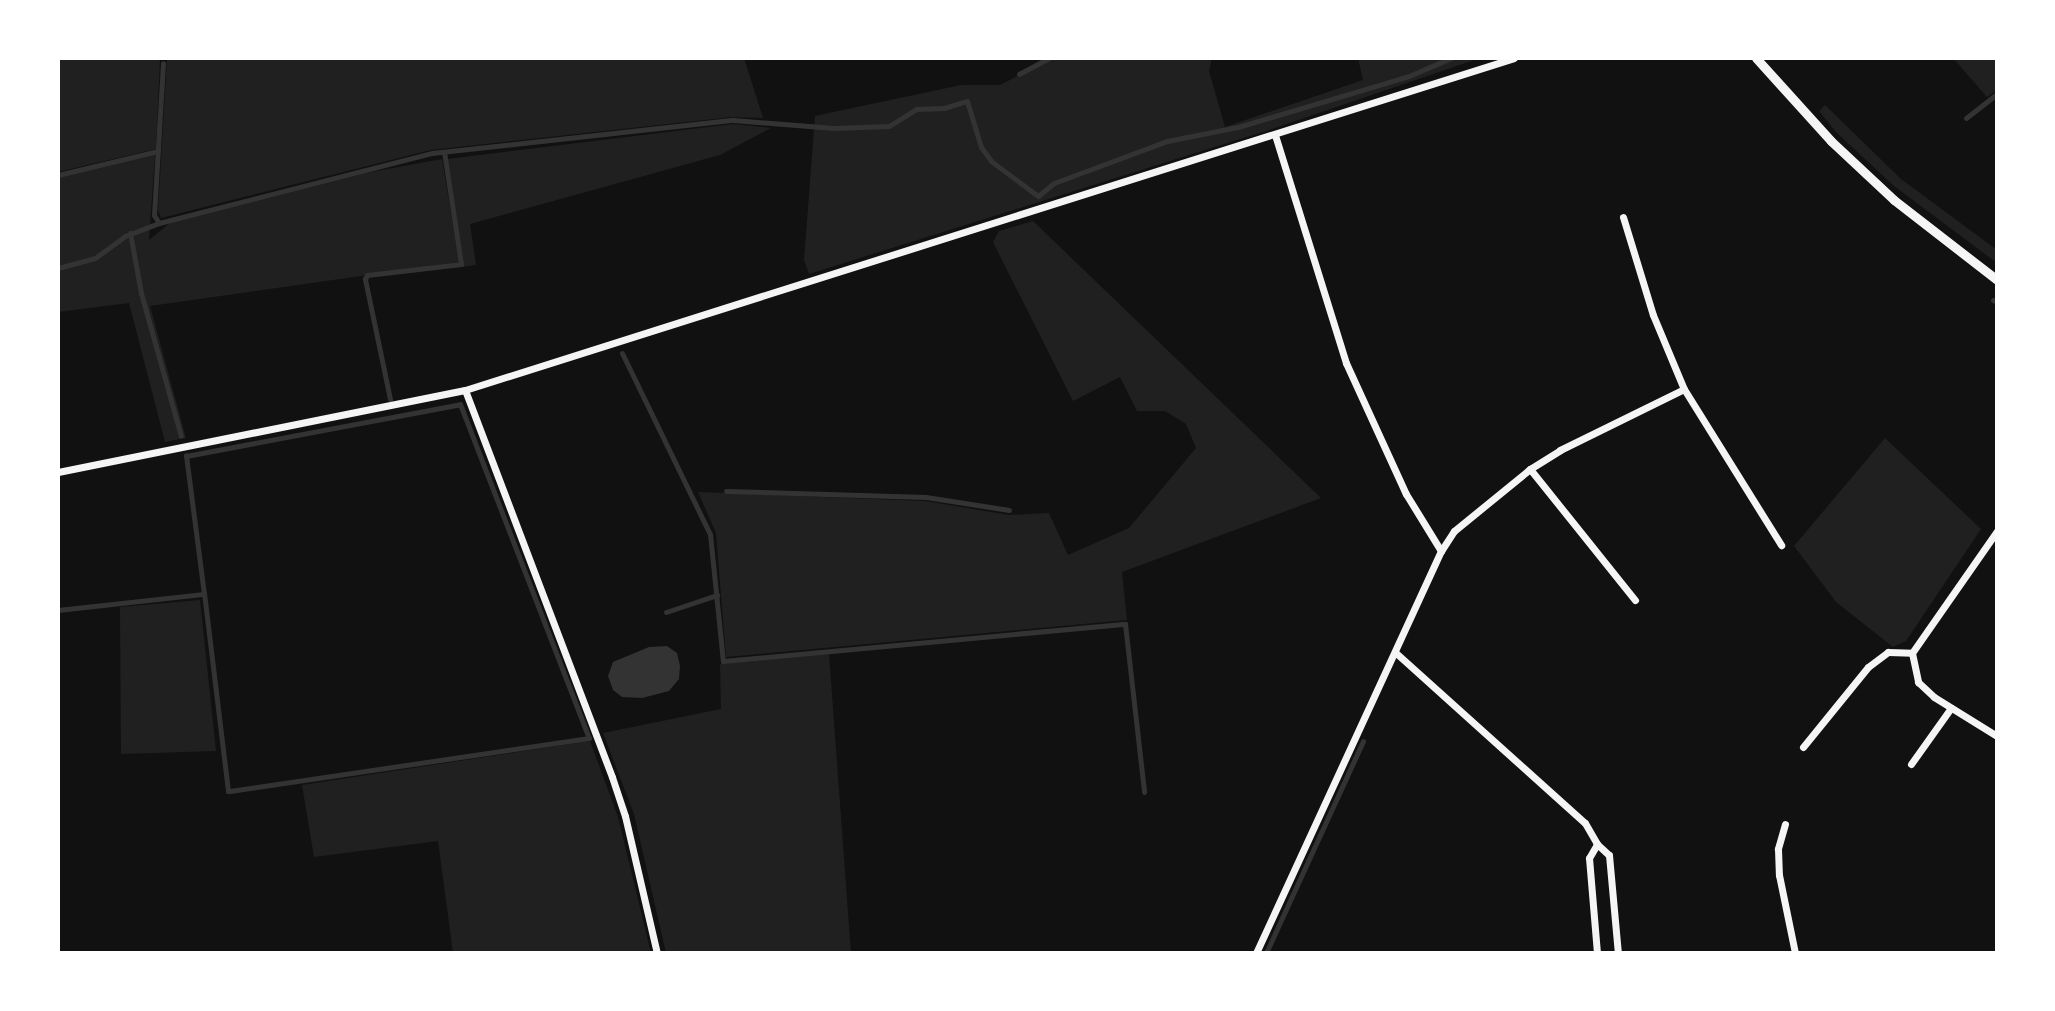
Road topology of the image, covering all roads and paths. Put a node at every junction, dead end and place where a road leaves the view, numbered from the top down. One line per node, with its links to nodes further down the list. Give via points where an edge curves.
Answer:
1 (1514, 58): 3 (street)
2 (1756, 58): 5 (main road, via 1831,141 1894,200)
3 (1275, 135): 7 (street); 12 (street, via 1346,363 1406,494)
4 (1623, 217): 6 (street, via 1653,315)
5 (1997, 280)
6 (1684, 389): 8 (street); 11 (street)
7 (465, 390): 9 (street); 22 (street, via 617,790)
8 (1530, 469): 12 (street, via 1454,531); 13 (street)
9 (58, 472)
10 (1997, 531): 15 (street)
11 (1781, 545)
12 (1441, 551): 14 (street)
13 (1635, 600)
14 (1396, 653): 21 (street, via 1585,823); 23 (street)
15 (1912, 653): 16 (street, via 1918,682); 18 (street, via 1888,652 1868,667)
16 (1951, 708): 17 (street); 19 (street)
17 (1997, 736)
18 (1803, 747)
19 (1911, 764)
20 (1785, 824): 26 (street, via 1778,849 1779,875)
21 (1597, 844): 24 (street, via 1589,858); 25 (street, via 1609,855)
22 (657, 953)
23 (1256, 953)
24 (1597, 953)
25 (1618, 953)
26 (1795, 953)

